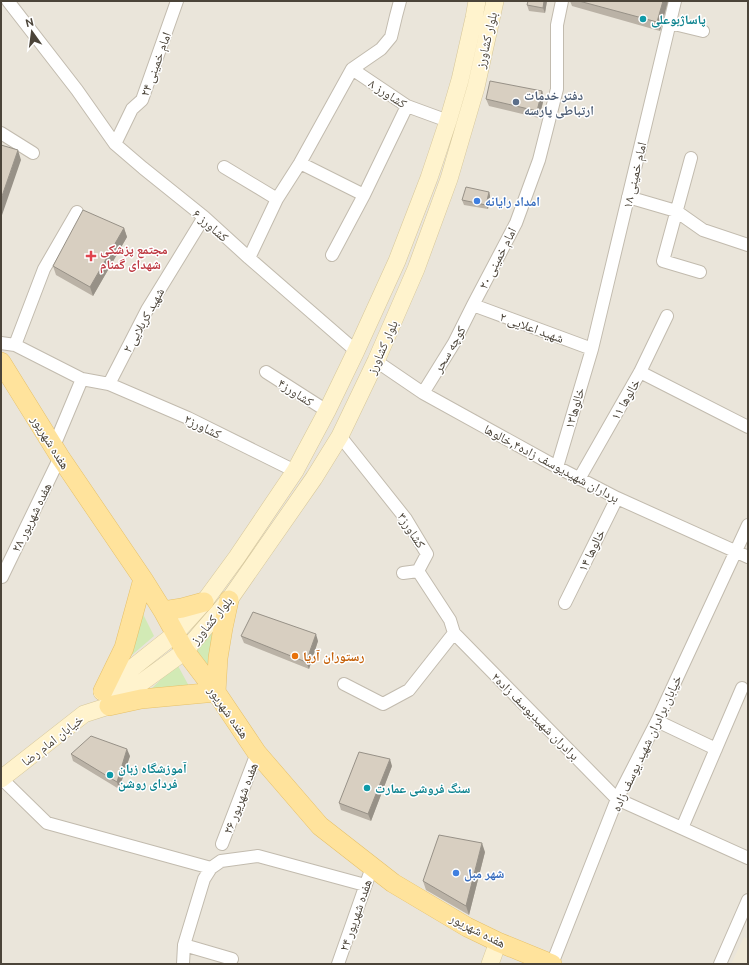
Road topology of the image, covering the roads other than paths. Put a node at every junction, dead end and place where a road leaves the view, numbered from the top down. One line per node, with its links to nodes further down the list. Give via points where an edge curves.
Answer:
1 (3, 1): 9 (street)
2 (8, 1): 16 (street, کشاورز ۶)
3 (177, 1): 16 (street, امام خمینی ۲۴, via 142,100 132,109)
4 (400, 1): 12 (street, via 391,37 381,49)
5 (477, 1): 14 (main road, بلوار کشاورز, via 462,72)
6 (495, 1): 37 (main road, بلوار کشاورز, via 476,87 449,179 416,269)
7 (562, 1): 31 (street, امام خمینی ۲۰, via 557,26 557,89 539,160 516,223)
8 (675, 1): 10 (street, امام خمینی ۱۸)
9 (1, 6)
10 (670, 23): 11 (street); 22 (street, امام خمینی ۱۸)
11 (703, 31)
12 (352, 69): 13 (street, کشاورز ۸); 19 (street)
13 (407, 106): 14 (street, کشاورز ۸); 21 (street)
14 (448, 121): 36 (main road, بلوار کشاورز, via 397,261)
15 (1, 133): 17 (street)
16 (116, 144): 26 (street, کشاورز ۶)
17 (33, 153)
18 (691, 158): 24 (street)
19 (300, 163): 21 (street); 23 (street)
20 (224, 167): 23 (street)
21 (364, 195): 28 (street)
22 (628, 197): 24 (street); 35 (street, امام خمینی ۱۸)
23 (277, 199): 29 (street)
24 (676, 211): 27 (street, via 703,230); 30 (street, via 663,261)
25 (77, 212): 34 (street, via 44,269)
26 (204, 217): 29 (street, کشاورز ۶); 42 (street, شهید کربلایی ۲, via 147,310)
27 (748, 245)
28 (332, 255)
29 (249, 258): 36 (street, کشاورز ۶)
30 (700, 272)
31 (473, 305): 35 (street, شهید اعلایی ۲); 43 (street, کوچه سحر, via 454,343)
32 (667, 316): 40 (street, خالوها ۱۱)
33 (1, 343): 34 (street, کشاورز۲)
34 (14, 345): 41 (street, کشاورز۲)
35 (592, 349): 48 (street, خالوها۱۳)
36 (356, 351): 44 (main road, بلوار کشاورز)
37 (376, 361): 43 (street, برداران شهیدیوسف زاده۴,خالوها); 46 (main road, بلوار کشاورز)
38 (1, 362): 47 (main road, هفده شهریور)
39 (266, 372): 44 (street, کشاورز۴)
40 (640, 372): 45 (street); 50 (street, خالوها ۱۱)
41 (82, 379): 42 (street, کشاورز۲); 47 (street, هفده شهریور ۲۸)
42 (109, 384): 49 (street, کشاورز۲, via 188,418)
43 (423, 393): 48 (street, برداران شهیدیوسف زاده۴,خالوها)
44 (327, 411): 49 (main road, بلوار کشاورز)
45 (748, 427)
46 (340, 436): 55 (street, کشاورز۳, via 406,519 427,554); 61 (main road, بلوار کشاورز, via 314,478)
47 (57, 452): 57 (street, هفده شهریور ۲۸); 58 (main road, هفده شهریور)
48 (557, 467): 50 (street, برداران شهیدیوسف زاده۴,خالوها)
49 (295, 471): 59 (main road, بلوار کشاورز)
50 (579, 478): 51 (street, برداران شهیدیوسف زاده۴,خالوها)
51 (616, 498): 53 (street, برداران شهیدیوسف زاده۴,خالوها); 60 (street, خالوها ۱۴)
52 (748, 525): 53 (street, خیابان برادران شهید یوسف زاده)
53 (735, 552): 54 (street, برداران شهیدیوسف زاده۴,خالوها); 70 (street, خیابان برادران شهید یوسف زاده)
54 (748, 557)
55 (418, 571): 56 (street); 63 (street, via 450,620)
56 (403, 573)
57 (1, 576)
58 (143, 579): 62 (main road, هفده شهریور); 69 (main road, via 124,648)
59 (205, 600): 61 (main road); 62 (main road); 64 (main road, بلوار کشاورز)
60 (565, 603)
61 (225, 605): 65 (main road, بلوار کشاورز); 68 (main road)
62 (163, 612): 64 (main road, هفده شهریور)
63 (454, 633): 66 (street, via 409,690 383,704); 74 (street, برادران شهیدیوسف زاده۲)
64 (175, 634): 65 (main road, هفده شهریور); 69 (main road, بلوار کشاورز)
65 (185, 651): 68 (main road, هفده شهریور); 69 (main road, خیابان امام رضا)
66 (344, 684)
67 (742, 688): 71 (street)
68 (216, 692): 69 (main road, via 141,699); 72 (main road, هفده شهریور)
69 (106, 698): 73 (main road, خیابان امام رضا)
70 (657, 721): 71 (street); 74 (street, خیابان برادران شهید یوسف زاده)
71 (716, 749): 75 (street)
72 (257, 753): 76 (street, هفده شهریور ۲۶); 78 (main road, هفده شهریور, via 320,826)
73 (1, 779): 79 (street, via 47,823)
74 (618, 799): 75 (street); 89 (street, خیابان برادران شهید یوسف زاده)
75 (682, 828): 77 (street)
76 (222, 844)
77 (748, 858)
78 (372, 867): 80 (street, هفده شهریور ۲۴); 83 (main road, هفده شهریور, via 393,883)
79 (211, 868): 80 (street, via 221,861 258,856); 84 (street, via 204,879)
80 (365, 885): 87 (street, هفده شهریور ۲۴)
81 (748, 900): 82 (street)
82 (744, 922): 90 (street)
83 (498, 942): 88 (main road); 89 (main road, هفده شهریور)
84 (184, 945): 85 (street); 86 (street)
85 (232, 960)
86 (183, 964)
87 (338, 964)
88 (490, 964)
89 (552, 964)
90 (720, 964)

